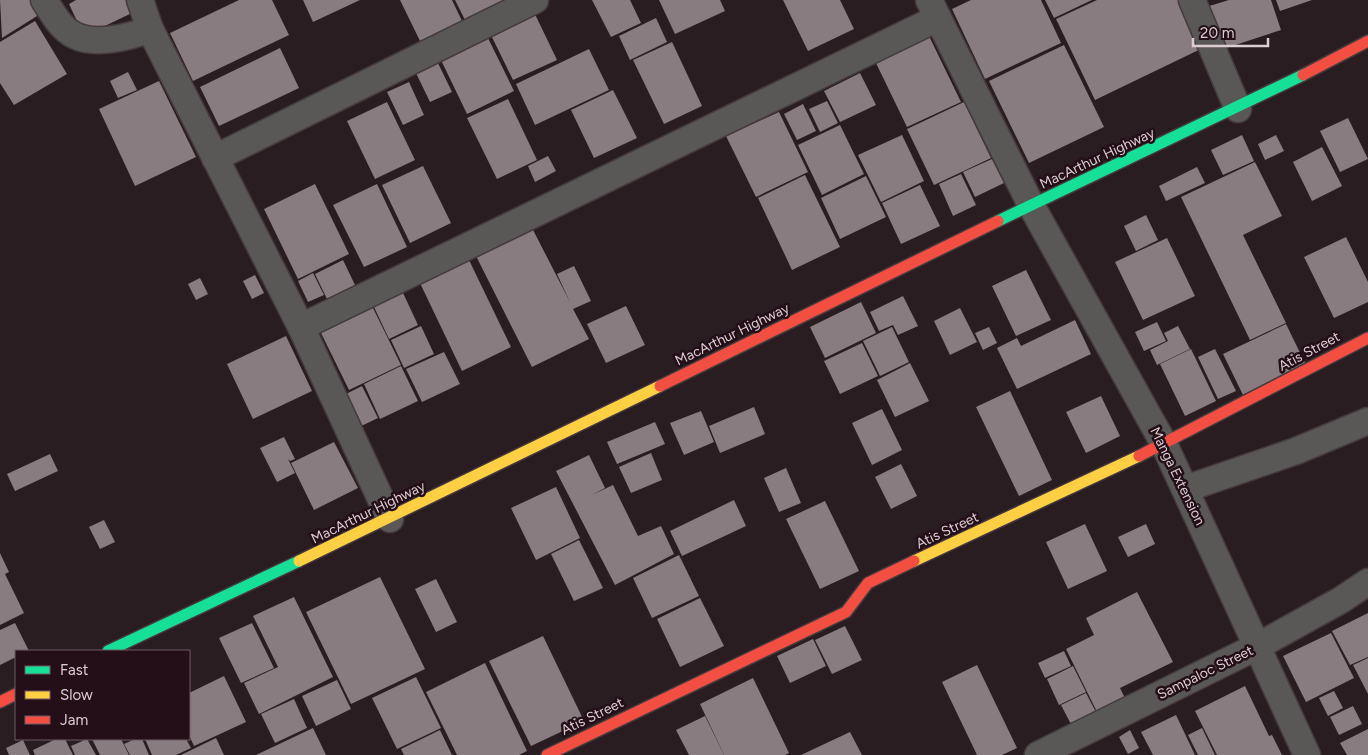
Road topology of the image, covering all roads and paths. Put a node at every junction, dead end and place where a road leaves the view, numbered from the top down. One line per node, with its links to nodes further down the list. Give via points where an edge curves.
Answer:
1 (44, 0): 6 (street, via 59,22 74,35 93,40)
2 (140, 0): 6 (street)
3 (536, 0): 9 (street)
4 (1192, 0): 8 (street)
5 (933, 9): 10 (street, Manga Extension); 11 (street)
6 (150, 29): 9 (street)
7 (1368, 41): 8 (main road, MacArthur Highway)
8 (1238, 109): 10 (main road, MacArthur Highway)
9 (215, 158): 11 (street)
10 (1031, 205): 14 (street, Manga Extension); 16 (main road, MacArthur Highway)
11 (301, 327): 16 (street)
12 (1368, 338): 14 (main road, Atis Street)
13 (1368, 421): 15 (street, via 1296,451)
14 (1164, 444): 15 (street, Manga Extension); 22 (main road, Atis Street, via 868,583 846,612)
15 (1185, 489): 18 (street, Manga Extension)
16 (390, 519): 19 (main road, MacArthur Highway)
17 (1368, 582): 18 (street, Sampaloc Street)
18 (1258, 646): 23 (street, Sampaloc Street); 24 (street, Manga Extension)
19 (110, 650)
20 (15, 694): 21 (main road)
21 (0, 702)
22 (547, 755)
23 (1038, 755)
24 (1307, 755)

